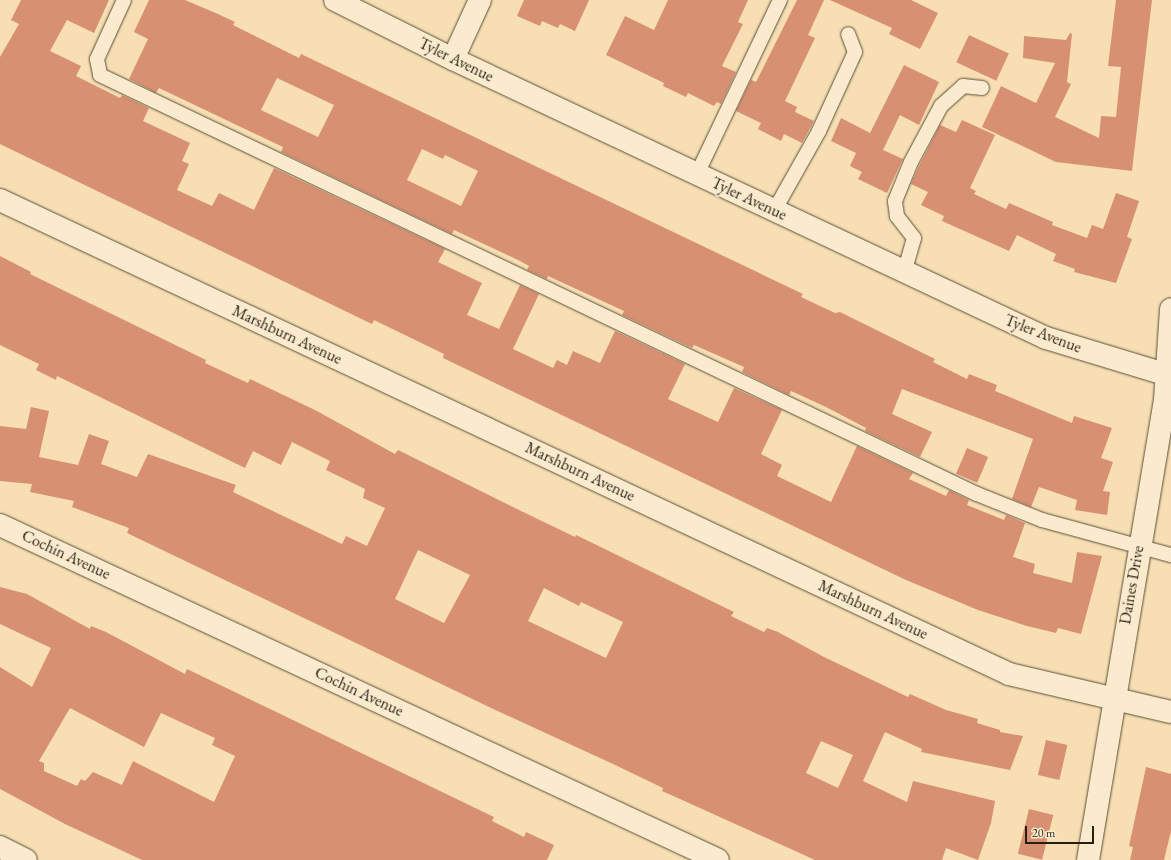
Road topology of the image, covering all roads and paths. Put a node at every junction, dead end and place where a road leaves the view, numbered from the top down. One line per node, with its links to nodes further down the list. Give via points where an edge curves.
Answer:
1 (124, 0): 15 (lane, via 97,58 100,75 977,494 1042,520)
2 (335, 0): 6 (street, Tyler Avenue)
3 (480, 0): 6 (street)
4 (780, 0): 8 (lane)
5 (848, 34): 10 (lane, via 855,52 819,131)
6 (453, 59): 8 (street, Tyler Avenue)
7 (982, 88): 11 (lane, via 963,86 941,106 903,181 895,201 898,216 914,238)
8 (697, 174): 10 (street, Tyler Avenue)
9 (0, 200): 17 (street, Marshburn Avenue, via 1009,674)
10 (774, 211): 11 (street, Tyler Avenue)
11 (904, 273): 13 (street, Tyler Avenue, via 1046,338)
12 (1171, 309): 13 (street, Daines Drive)
13 (1168, 376): 15 (street, Daines Drive)
14 (0, 525): 21 (street, Cochin Avenue)
15 (1138, 547): 16 (lane); 17 (street, Daines Drive)
16 (1171, 555)
17 (1113, 698): 18 (street, Marshburn Avenue); 22 (street, Daines Drive)
18 (1171, 712)
19 (0, 847): 20 (street)
20 (26, 860)
21 (718, 860)
22 (1088, 860)

